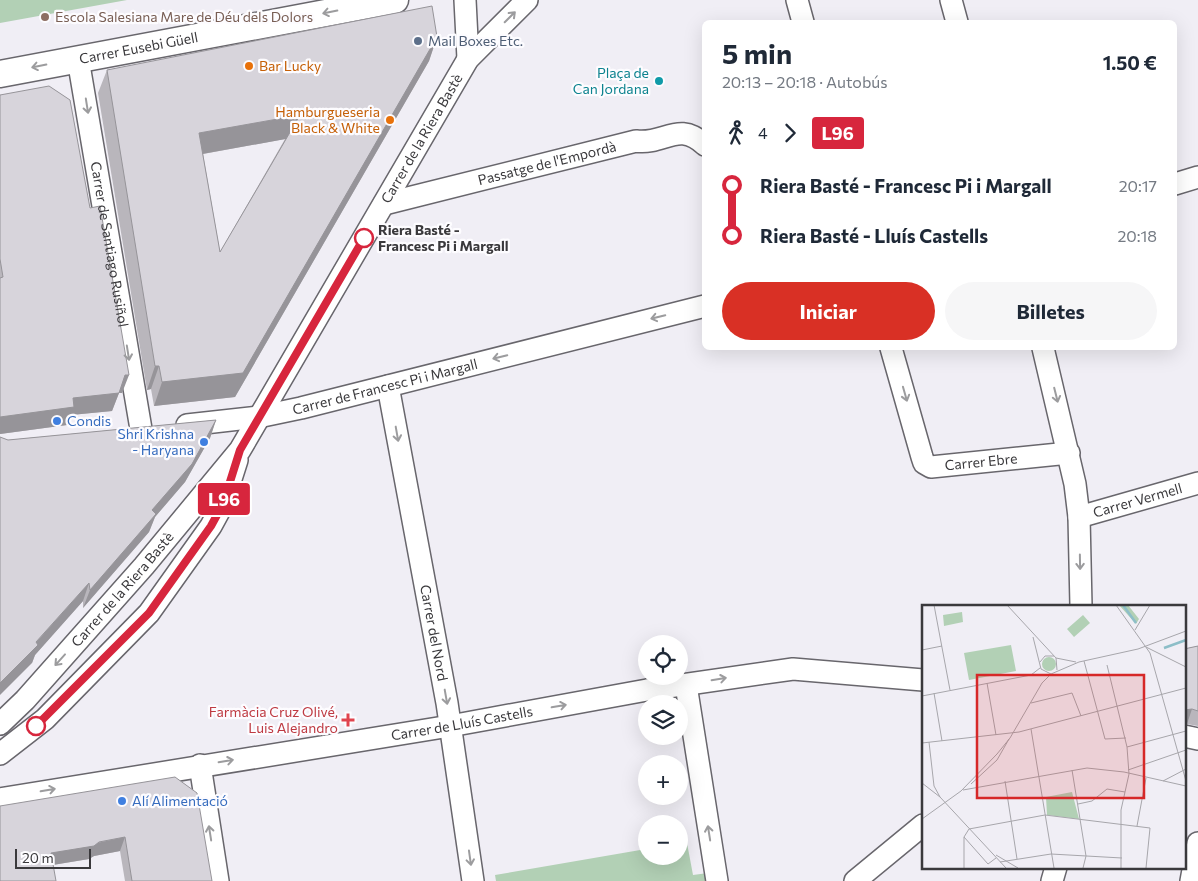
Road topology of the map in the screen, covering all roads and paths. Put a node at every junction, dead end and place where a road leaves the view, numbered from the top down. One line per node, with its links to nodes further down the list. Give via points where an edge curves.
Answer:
1 (395, 0): 8 (street, Carrer Eusebi Güell, one-way to 8)
2 (465, 0): 9 (street, Carrer de la Riera Bastè)
3 (527, 0): 9 (street, Carrer de la Riera Bastè, one-way to 3)
4 (797, 0): 6 (street)
5 (952, 0): 7 (street)
6 (802, 20)
7 (957, 20)
8 (78, 58): 10 (street, Carrer Eusebi Güell, one-way to 10); 20 (street, Carrer de Santiago Rusiñol, one-way to 20)
9 (468, 59): 14 (street, Carrer de la Riera Bastè)
10 (0, 74)
11 (702, 142): 14 (street, Passatge de l'Empordà, via 684,132 647,143 636,141)
12 (1198, 177): 13 (street)
13 (1177, 183)
14 (384, 204): 19 (street, Carrer de la Riera Bastè)
15 (702, 307): 18 (street, Carrer de Francesc Pi i Margall, one-way to 18)
16 (893, 350): 22 (street, Carrer Ebre, one-way to 22, via 924,463 931,467)
17 (1043, 350): 22 (street, one-way to 22)
18 (388, 386): 19 (street, Carrer de Francesc Pi i Margall); 30 (street, Carrer del Nord, one-way to 30)
19 (258, 417): 20 (street, Carrer de Francesc Pi i Margall); 21 (street, Carrer de la Riera Bastè)
20 (148, 429)
21 (240, 450): 29 (street, Carrer de la Riera Bastè, one-way to 29, via 144,566); 31 (street, Carrer de la Riera Bastè, via 223,504 211,526 149,613 45,719)
22 (1069, 453): 24 (street)
23 (1198, 484): 24 (street, Carrer Vermell)
24 (1079, 517): 25 (street, one-way to 25)
25 (1081, 605)
26 (922, 680): 28 (street, Carrer de Lluís Castells, one-way to 26, via 793,669)
27 (686, 685): 30 (street, Carrer de Lluís Castells, one-way to 27); 39 (street, one-way to 27)
28 (688, 685)
29 (0, 724)
30 (450, 726): 32 (street, Carrer de Lluís Castells, one-way to 30); 38 (street, Carrer del Nord, one-way to 38)
31 (0, 754)
32 (200, 765): 33 (street, Carrer de Lluís Castells, one-way to 32); 37 (street, one-way to 32)
33 (0, 799)
34 (922, 826): 40 (street)
35 (1198, 843): 42 (street)
36 (1056, 868): 41 (street)
37 (218, 881)
38 (473, 881)
39 (717, 881)
40 (855, 881)
41 (1052, 881)
42 (1191, 881)

